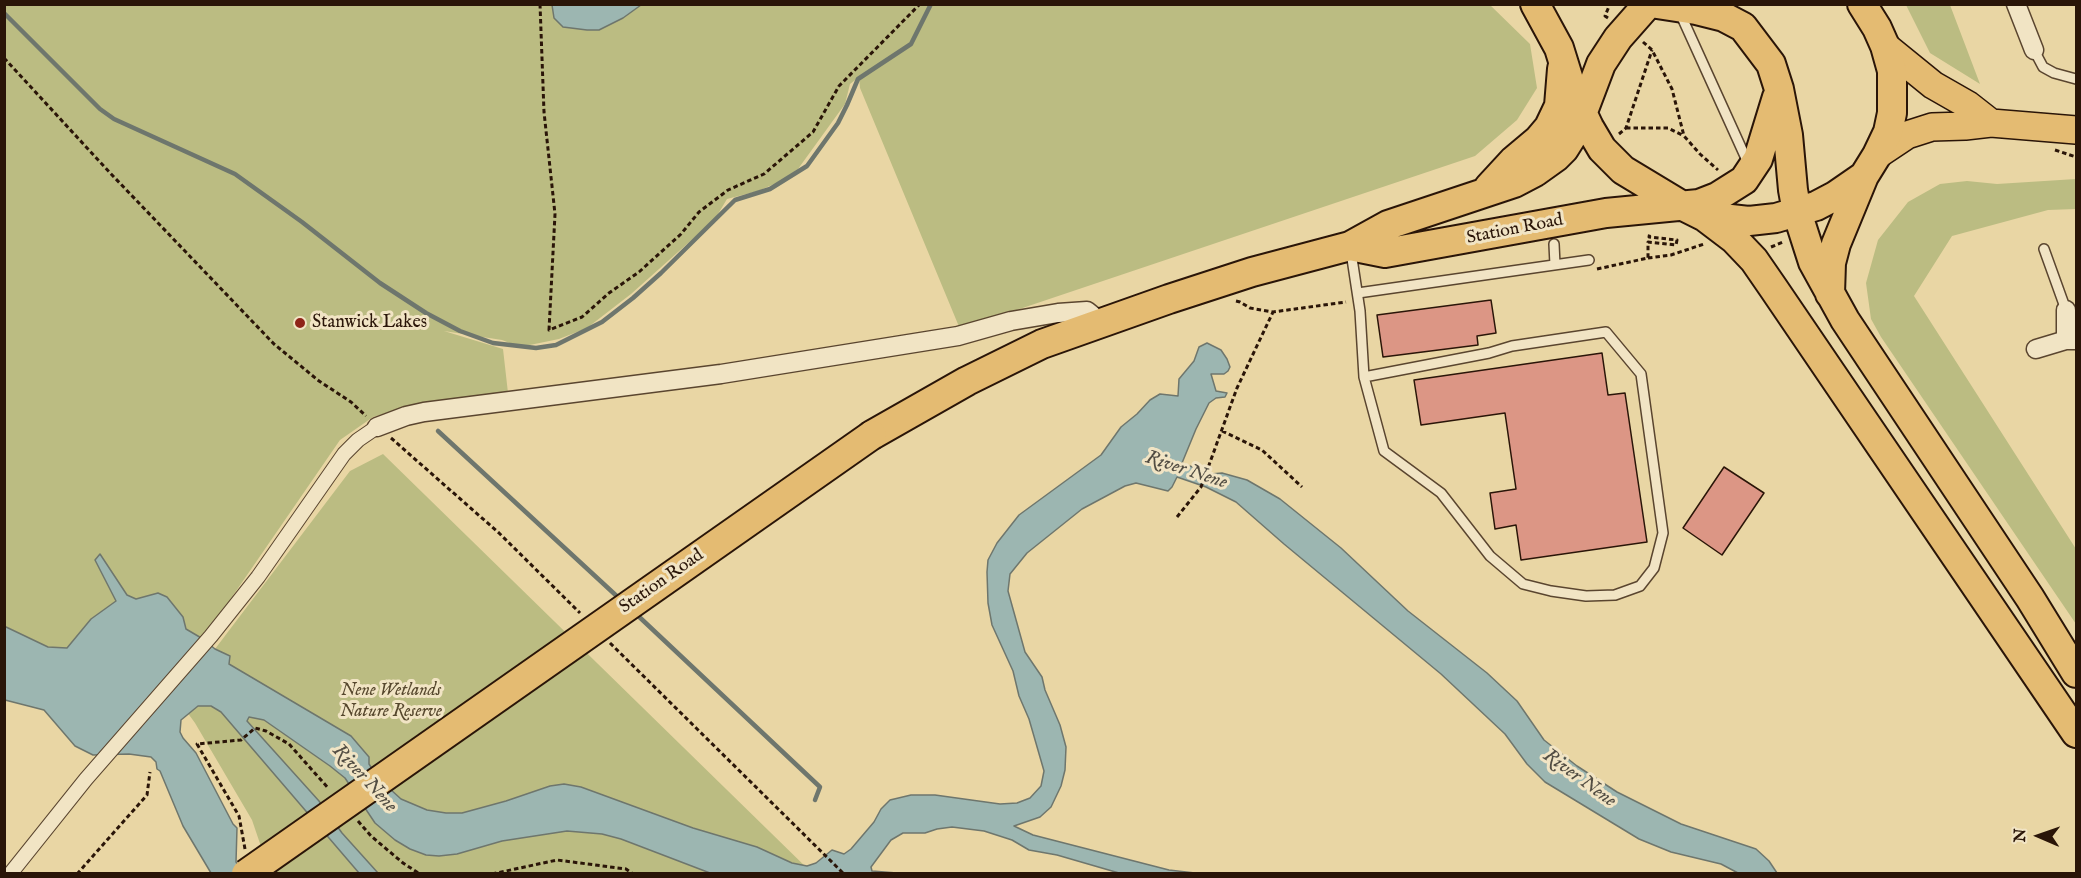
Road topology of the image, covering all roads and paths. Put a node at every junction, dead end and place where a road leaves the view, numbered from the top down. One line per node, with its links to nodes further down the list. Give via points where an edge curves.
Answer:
1 (540, 4): 2 (path, via 544,111 555,214 549,330 582,317 639,272 699,212 728,190 764,174 813,132 839,86)
2 (920, 4)
3 (1535, 4): 14 (highway)
4 (1610, 4): 9 (path)
5 (1648, 4): 18 (highway, Station Road, via 1601,64)
6 (2016, 4): 13 (street)
7 (1862, 5): 11 (highway)
8 (1667, 6): 17 (highway, via 1724,17 1743,27 1772,64); 27 (lane)
9 (1608, 10)
10 (1641, 42): 12 (path)
11 (1885, 46): 19 (main road); 26 (highway, via 1892,71 1892,113 1888,132)
12 (1652, 50): 20 (path); 22 (path, via 1672,89)
13 (2034, 50): 16 (lane, via 2043,67)
14 (1563, 57): 18 (highway); 29 (highway, via 1559,106 1549,128)
15 (4, 58): 48 (path, via 274,344)
16 (2076, 79)
17 (1779, 88): 27 (highway, via 1761,153); 30 (highway)
18 (1582, 112): 29 (highway, Station Road, via 1576,130 1556,158 1514,183); 31 (highway, via 1602,149 1623,170)
19 (1991, 123): 21 (main road); 26 (main road, via 1932,127 1907,135)
20 (1626, 128): 22 (path, via 1668,128); 23 (path)
21 (2076, 130)
22 (1684, 136): 28 (path)
23 (1615, 138)
24 (2048, 148): 25 (path)
25 (2076, 157)
26 (1871, 165): 30 (highway, via 1835,196); 41 (highway, via 1836,244 1831,263)
27 (1751, 170): 31 (highway, via 1738,186 1699,204)
28 (1720, 172)
29 (1485, 191): 35 (highway, Station Road, via 1388,225)
30 (1797, 212): 31 (highway, via 1749,221); 41 (highway, via 1813,262)
31 (1696, 222): 35 (highway, Station Road, via 1606,213 1405,251 1385,253); 37 (path, via 1671,255); 54 (highway, via 1734,239 1754,260)
32 (1650, 232): 33 (path, via 1649,237 1677,240 1676,245)
33 (1648, 242)
34 (1554, 244): 39 (lane)
35 (1350, 246): 40 (lane); 44 (highway, Station Road, via 1252,272)
36 (2044, 249): 42 (lane)
37 (1648, 258)
38 (1589, 260): 39 (lane)
39 (1555, 266): 40 (lane)
40 (1358, 293): 47 (lane)
41 (1831, 296): 52 (highway)
42 (2066, 310): 45 (street)
43 (1273, 312): 49 (path)
44 (1096, 324): 48 (street, via 1087,310 1058,313 958,336 721,374); 57 (highway, Station Road, bridge, via 1042,344 967,381 872,435)
45 (2071, 340): 46 (street)
46 (2036, 350)
47 (1364, 377): 47 (lane, via 1512,346 1606,332 1641,374 1663,533 1654,568 1640,586 1615,595 1586,596 1523,584 1490,556 1441,493 1384,450)
48 (371, 421): 58 (street, via 211,636 86,778)
49 (1222, 431): 50 (path, via 1262,450); 51 (path, via 1201,487)
50 (1302, 487)
51 (1177, 517)
52 (2076, 673)
53 (255, 728): 57 (path, via 241,740 197,744 239,816)
54 (2076, 733)
55 (150, 772): 59 (path, via 147,795)
56 (812, 843): 62 (path)
57 (248, 865)
58 (10, 873)
59 (77, 873)
60 (492, 873): 61 (path, via 557,860)
61 (633, 873)
62 (844, 873)

